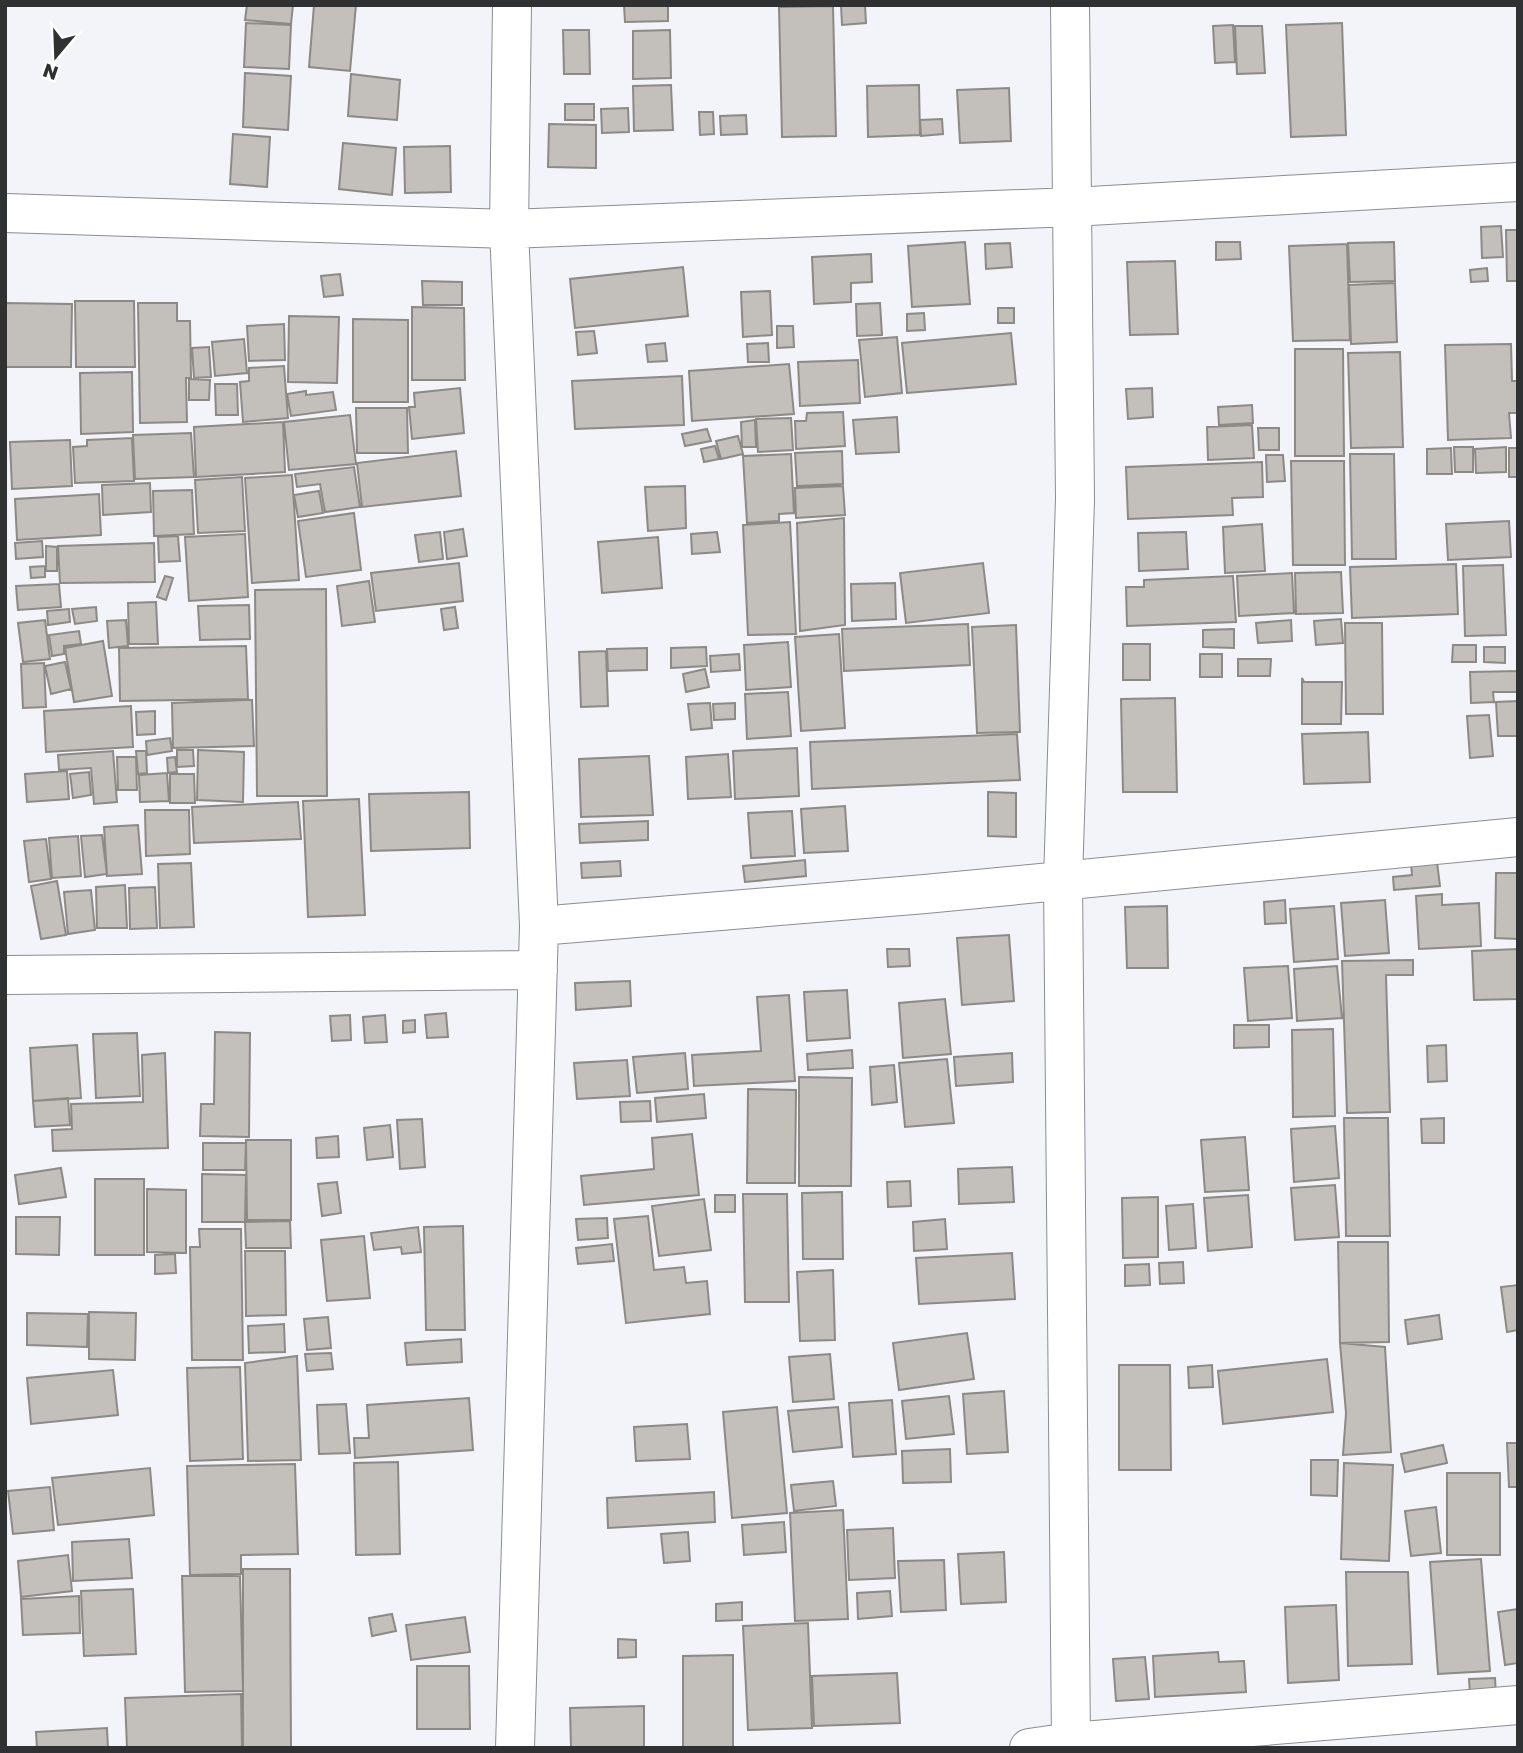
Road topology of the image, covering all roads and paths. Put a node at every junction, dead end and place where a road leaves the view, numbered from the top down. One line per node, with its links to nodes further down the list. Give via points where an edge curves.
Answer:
1 (512, 5): 6 (street)
2 (1070, 5): 4 (street)
3 (1518, 182): 4 (street)
4 (1072, 207): 6 (street); 8 (street, via 1075,499)
5 (5, 213): 6 (street)
6 (509, 229): 9 (street)
7 (1518, 837): 8 (street)
8 (1063, 880): 9 (street); 13 (street)
9 (539, 926): 10 (street)
10 (538, 970): 11 (street); 14 (street)
11 (5, 975)
12 (1518, 1705): 13 (street)
13 (1071, 1742): 15 (street)
14 (515, 1748)
15 (1029, 1748)

